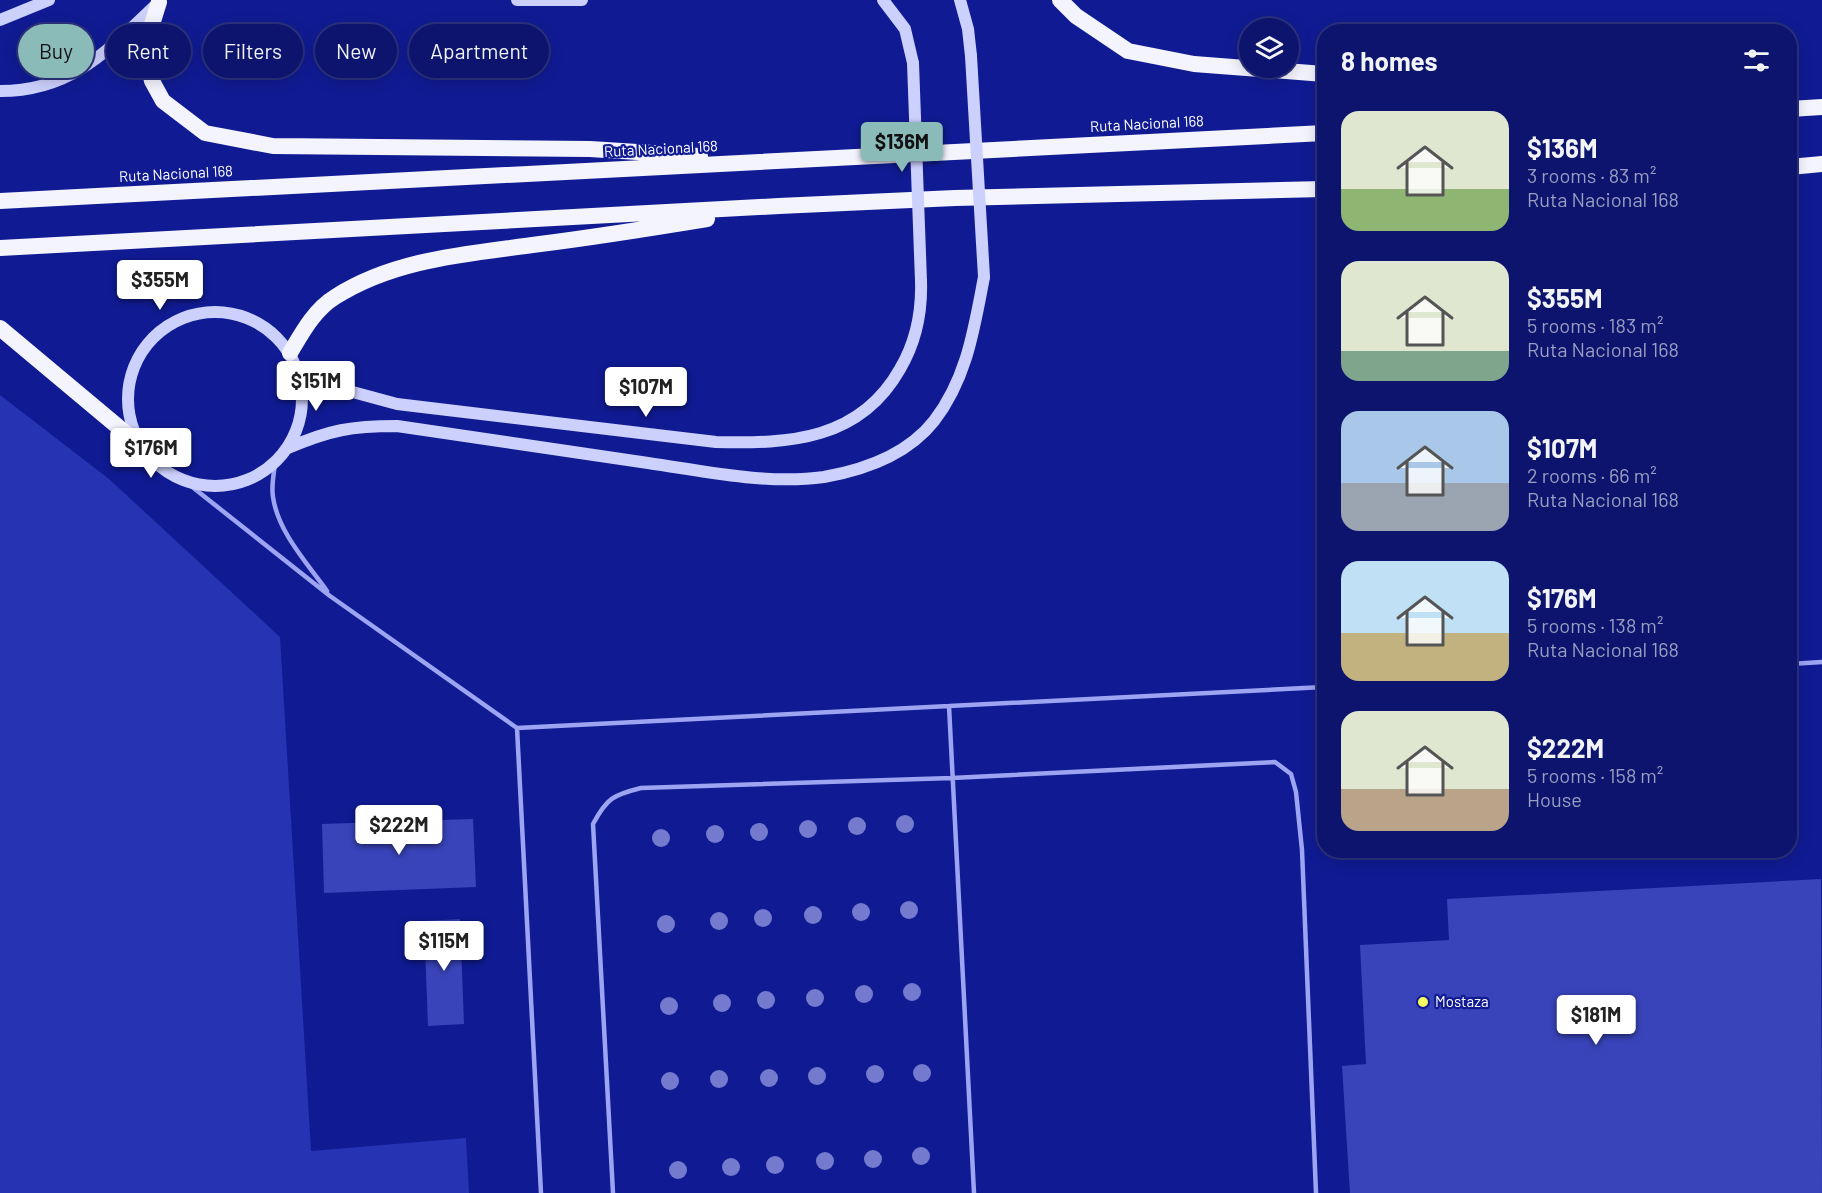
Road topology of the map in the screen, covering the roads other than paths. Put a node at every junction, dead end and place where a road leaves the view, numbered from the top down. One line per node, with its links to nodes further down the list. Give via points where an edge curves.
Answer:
1 (49, 0): 8 (main road)
2 (517, 0): 3 (main road)
3 (582, 0)
4 (884, 0): 23 (main road, bridge, via 905,29 913,63 922,301 908,356 880,399 863,414 838,428 790,440 716,442 397,404 349,391)
5 (960, 0): 25 (main road, bridge, via 971,56 984,277 961,378 934,421 911,443 874,464 823,477 773,478 397,426 361,426 325,433)
6 (1060, 0): 9 (highway, via 1076,16 1128,51 1194,64)
7 (160, 1): 10 (main road, via 96,61 62,79 21,91); 14 (highway, via 146,55 152,81 163,101 205,133 273,146 590,149)
8 (0, 20)
9 (1317, 73)
10 (0, 91)
11 (1822, 107): 12 (highway)
12 (1797, 109)
13 (1317, 133): 14 (highway, Ruta Nacional 168)
14 (775, 161): 18 (highway, Ruta Nacional 168)
15 (1822, 165): 16 (highway)
16 (1797, 167)
17 (1317, 189): 19 (highway)
18 (0, 201)
19 (779, 206): 20 (highway); 22 (highway, via 633,232 433,259 377,275 333,297 309,321)
20 (0, 248)
21 (0, 328): 24 (highway)
22 (290, 353): 23 (main road); 24 (main road, via 267,328 235,314 201,312 168,324 143,348 129,380 128,414)
23 (298, 370): 25 (main road, via 301,419)
24 (141, 446): 27 (main road, via 161,468)
25 (288, 448): 26 (main road)
26 (275, 463): 27 (main road, via 239,482); 28 (lane, via 272,495 276,512 284,530)
27 (186, 482): 28 (lane)
28 (330, 596): 33 (lane)
29 (1822, 662): 30 (lane)
30 (1797, 664)
31 (1317, 687): 32 (lane)
32 (950, 706): 33 (lane); 34 (lane)
33 (517, 728): 35 (lane)
34 (952, 778): 36 (lane, via 641,788 614,795 603,806 593,824); 37 (lane); 38 (lane, via 1275,762 1291,774 1302,850)
35 (541, 1193)
36 (613, 1193)
37 (974, 1193)
38 (1316, 1193)

